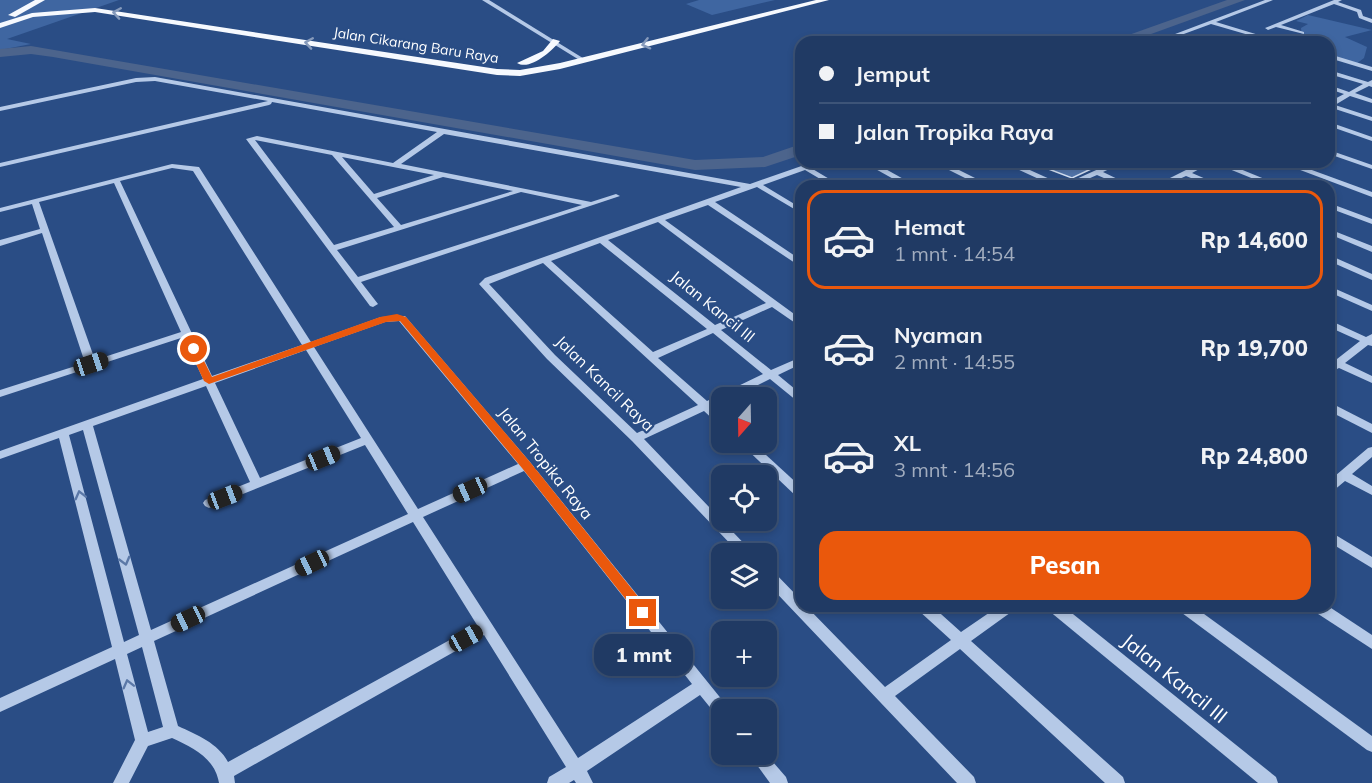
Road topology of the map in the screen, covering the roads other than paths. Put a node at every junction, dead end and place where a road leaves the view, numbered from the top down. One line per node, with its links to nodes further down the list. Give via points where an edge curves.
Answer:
1 (41, 0): 12 (main road)
2 (50, 0): 9 (main road, via 44,6)
3 (92, 0): 23 (main road, Jalan Cikarang Baru Raya)
4 (485, 0): 21 (street)
5 (791, 0): 22 (main road, Jalan Cikarang Baru Raya)
6 (825, 0): 25 (main road, Jalan Cikarang Baru Raya, one-way to 25)
7 (1270, 0): 14 (street)
8 (1336, 1): 10 (street); 15 (street)
9 (80, 9): 16 (main road, Jalan Cikarang Baru Raya, via 32,15); 25 (main road, Jalan Cikarang Baru Raya, one-way to 9, via 540,70 497,72)
10 (1359, 11): 11 (street); 13 (street)
11 (1372, 13)
12 (0, 20)
13 (1372, 21)
14 (1212, 22): 19 (street); 20 (street)
15 (1276, 25): 17 (street); 18 (street)
16 (0, 27)
17 (1268, 28)
18 (1302, 33)
19 (1174, 36)
20 (1259, 36)
21 (556, 42): 22 (street); 22 (main road, Jalan Cikarang Baru Raya, via 546,53 516,63)
22 (572, 53): 25 (street)
23 (453, 55)
24 (1335, 59): 26 (street)
25 (583, 60)
26 (1372, 69)
27 (1335, 74): 28 (street)
28 (1371, 84): 30 (street)
29 (1335, 89): 30 (street)
30 (1350, 94): 32 (street); 33 (street)
31 (274, 101): 35 (street, via 147,79); 38 (street); 44 (street)
32 (1372, 101)
33 (1335, 102)
34 (1335, 107): 36 (street)
35 (0, 109)
36 (1372, 119)
37 (1335, 126): 39 (street)
38 (442, 132): 45 (street); 70 (street)
39 (1372, 139)
40 (1335, 150): 43 (street)
41 (1335, 154): 46 (street)
42 (336, 155): 45 (street); 76 (street); 91 (street, via 257,138 248,140)
43 (1372, 162)
44 (0, 165)
45 (393, 166): 58 (street)
46 (1372, 167)
47 (802, 168): 72 (street)
48 (807, 168): 60 (street)
49 (878, 168): 61 (street)
50 (950, 168): 62 (street)
51 (1018, 168): 63 (street)
52 (1106, 168): 56 (street)
53 (1196, 168): 57 (street)
54 (1232, 168): 68 (street)
55 (1299, 168): 69 (street)
56 (1097, 172): 64 (street); 65 (street)
57 (1186, 173): 66 (street); 67 (street)
58 (441, 175): 73 (street); 76 (street)
59 (116, 180): 78 (street); 105 (street); 107 (street, via 172,166 196,169)
60 (827, 180)
61 (901, 180)
62 (974, 180)
63 (1046, 180)
64 (1079, 180)
65 (1115, 180)
66 (1171, 180)
67 (1203, 180)
68 (1262, 180)
69 (1332, 180)
70 (716, 181): 72 (street); 74 (street)
71 (1335, 181): 75 (street)
72 (754, 185): 74 (street); 81 (street)
73 (521, 190): 80 (street); 86 (street)
74 (729, 194): 79 (street)
75 (1372, 195)
76 (371, 196): 86 (street)
77 (616, 196): 80 (street)
78 (35, 201): 83 (street); 87 (street)
79 (709, 202): 84 (street); 94 (street)
80 (591, 204): 97 (street)
81 (795, 208)
82 (1335, 208): 85 (street)
83 (0, 210)
84 (659, 219): 89 (street); 99 (street)
85 (1372, 222)
86 (399, 228): 91 (street)
87 (45, 230): 90 (street); 111 (street)
88 (1335, 234): 92 (street)
89 (602, 240): 93 (street); 104 (street, Jalan Kancil III)
90 (0, 243)
91 (331, 249): 97 (street)
92 (1372, 249)
93 (545, 260): 108 (street); 126 (street, Jalan Kancil Raya, via 484,284 551,357)
94 (795, 260)
95 (1335, 261): 96 (street)
96 (1372, 276)
97 (356, 281): 100 (street)
98 (1335, 292): 101 (street)
99 (773, 303): 102 (street); 104 (street)
100 (373, 304)
101 (1372, 308)
102 (795, 320)
103 (1335, 326): 106 (street)
104 (714, 329): 108 (street); 113 (street, Jalan Kancil III)
105 (187, 333): 111 (street); 115 (street)
106 (1370, 341): 109 (street)
107 (308, 346): 115 (street); 127 (street); 131 (street, Jalan Tropika Raya, via 384,319 402,318)
108 (651, 357): 120 (street)
109 (1335, 362)
110 (795, 363): 113 (street)
111 (91, 364): 117 (street)
112 (1335, 365): 114 (street)
113 (770, 375): 116 (street); 118 (street, Jalan Kancil III)
114 (1372, 380)
115 (209, 381): 123 (street); 134 (street)
116 (745, 387)
117 (0, 394)
118 (795, 394)
119 (711, 403): 120 (street)
120 (705, 406): 122 (street); 126 (street)
121 (1335, 409): 124 (street)
122 (711, 412)
123 (87, 424): 125 (street); 151 (street, one-way to 151)
124 (1372, 429)
125 (63, 432): 130 (street); 154 (street, one-way to 125)
126 (636, 438): 140 (street, Jalan Kancil Raya)
127 (367, 440): 134 (street); 138 (street)
128 (1372, 451): 132 (street)
129 (756, 453): 135 (street)
130 (0, 455)
131 (526, 465): 138 (street); 155 (street, Jalan Tropika Raya)
132 (1344, 475): 133 (street); 136 (street)
133 (1335, 483)
134 (256, 484): 137 (street)
135 (795, 489)
136 (1372, 491)
137 (209, 503)
138 (415, 516): 150 (street); 151 (street)
139 (1335, 540): 141 (street)
140 (737, 543)
141 (1372, 563)
142 (777, 584): 143 (street)
143 (795, 603)
144 (804, 612): 156 (street)
145 (930, 612): 152 (street)
146 (1001, 612): 152 (street)
147 (1060, 612): 171 (street, Jalan Kancil III)
148 (1191, 612): 161 (street)
149 (1326, 612): 153 (street)
150 (486, 627): 163 (street); 164 (street)
151 (146, 638): 154 (street); 159 (street)
152 (962, 641): 156 (street); 170 (street)
153 (1372, 643)
154 (120, 650): 158 (street); 160 (street, one-way to 154)
155 (702, 686): 157 (street, Jalan Tropika Raya); 163 (street)
156 (885, 695): 169 (street)
157 (712, 699)
158 (0, 705)
159 (172, 731): 160 (street); 164 (street, via 203,744)
160 (143, 741): 165 (street)
161 (1372, 745)
162 (766, 765): 168 (street)
163 (576, 769): 166 (street); 167 (street)
164 (227, 777)
165 (121, 783)
166 (555, 783)
167 (585, 783)
168 (780, 783)
169 (968, 783)
170 (1117, 783)
171 (1270, 783)

